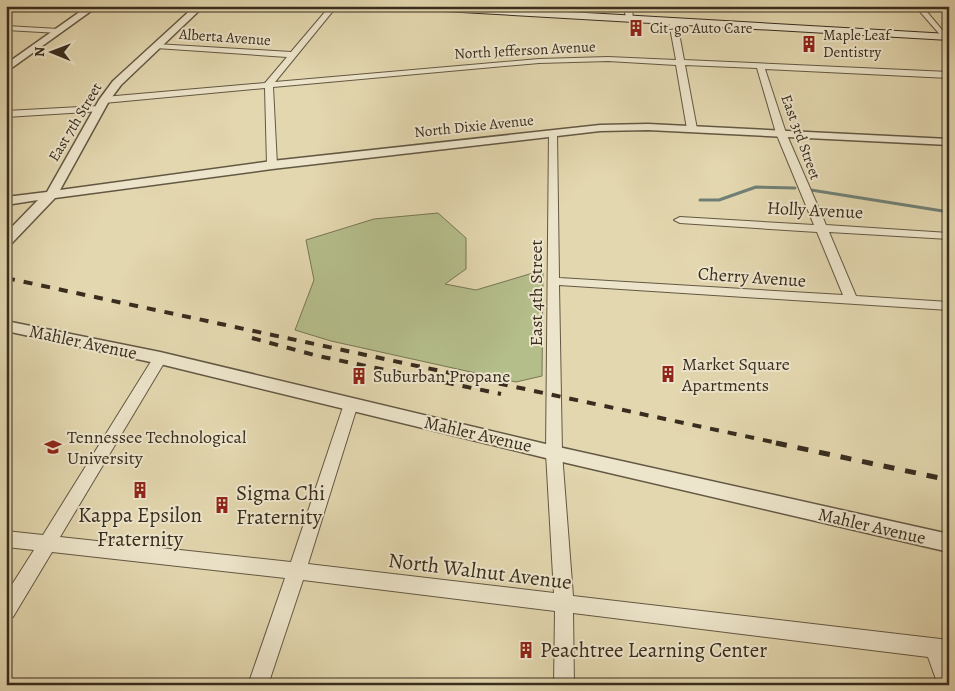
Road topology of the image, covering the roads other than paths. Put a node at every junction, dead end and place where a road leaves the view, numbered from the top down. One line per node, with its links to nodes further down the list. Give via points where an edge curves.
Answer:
1 (94, 6): 10 (street)
2 (200, 6): 12 (street, East 7th Street)
3 (334, 6): 13 (street)
4 (408, 6): 7 (main road)
5 (628, 6): 7 (street)
6 (918, 6): 11 (street)
7 (630, 19): 8 (main road)
8 (673, 22): 11 (main road); 14 (street)
9 (6, 28): 10 (street)
10 (60, 31): 16 (street)
11 (947, 39)
12 (156, 46): 13 (street, Alberta Avenue); 19 (street, East 7th Street, via 117,83)
13 (293, 55): 18 (street)
14 (679, 62): 15 (street, North Jefferson Avenue); 18 (street, North Jefferson Avenue, via 539,61); 21 (street)
15 (760, 66): 17 (street, North Jefferson Avenue); 23 (street, East 3rd Street)
16 (6, 69)
17 (949, 75)
18 (268, 84): 19 (street, North Jefferson Avenue); 25 (street)
19 (101, 105): 20 (street, North Jefferson Avenue); 26 (street, East 7th Street)
20 (6, 114)
21 (692, 129): 22 (street, North Dixie Avenue, via 620,128); 23 (street, North Dixie Avenue)
22 (552, 133): 25 (street, North Dixie Avenue); 32 (street, East 4th Street)
23 (781, 133): 24 (street, North Dixie Avenue); 29 (street, East 3rd Street)
24 (949, 142)
25 (272, 165): 26 (street, North Dixie Avenue)
26 (51, 195): 27 (street, North Dixie Avenue); 31 (street, East 7th Street)
27 (6, 201)
28 (680, 220): 29 (street, Holly Avenue)
29 (820, 228): 30 (street, Holly Avenue); 33 (street, East 3rd Street)
30 (949, 236)
31 (6, 240)
32 (553, 281): 33 (street, Cherry Avenue); 38 (street, East 4th Street)
33 (852, 301): 34 (street, Cherry Avenue)
34 (949, 306)
35 (6, 326): 36 (street, Mahler Avenue)
36 (160, 358): 37 (street, Mahler Avenue); 41 (street)
37 (351, 404): 38 (street, Mahler Avenue); 42 (street)
38 (554, 453): 40 (street, Mahler Avenue); 43 (street, East 4th Street)
39 (6, 539): 41 (street, North Walnut Avenue)
40 (949, 543)
41 (48, 544): 42 (street, North Walnut Avenue); 44 (street)
42 (297, 571): 43 (street, North Walnut Avenue); 46 (street)
43 (564, 604): 45 (street, North Walnut Avenue); 47 (street, East 4th Street)
44 (6, 611)
45 (942, 649): 48 (street)
46 (258, 685)
47 (564, 685)
48 (948, 685)

